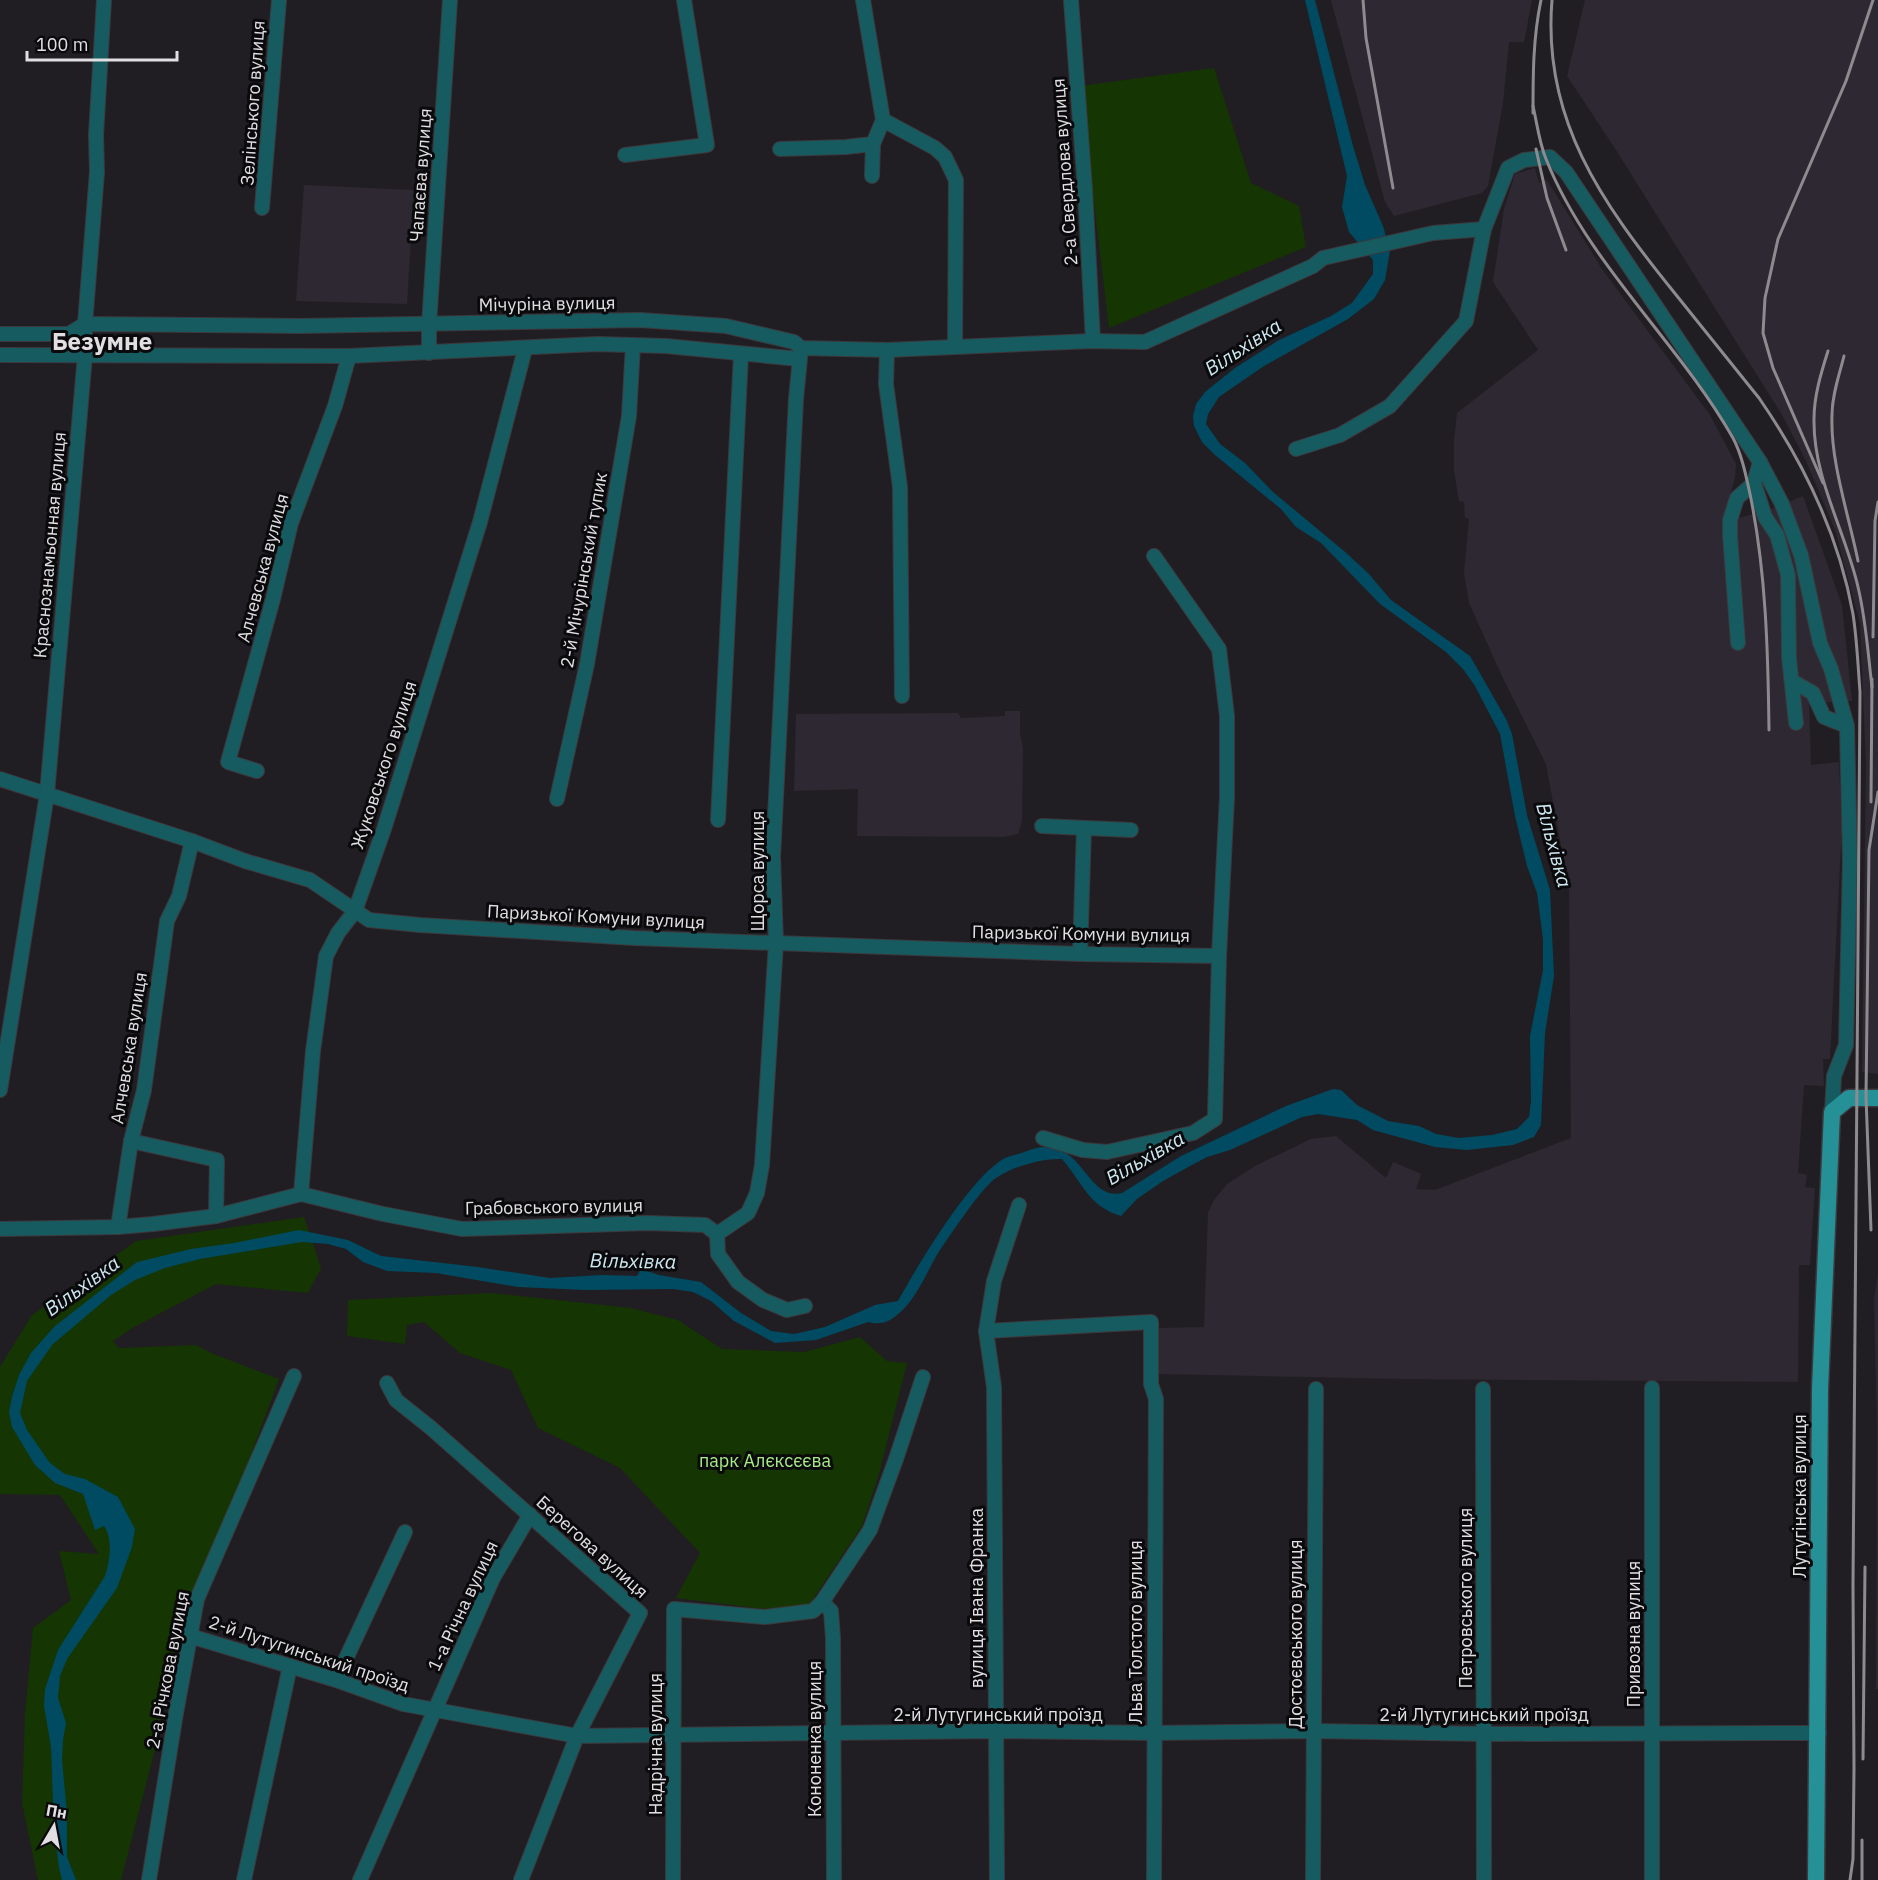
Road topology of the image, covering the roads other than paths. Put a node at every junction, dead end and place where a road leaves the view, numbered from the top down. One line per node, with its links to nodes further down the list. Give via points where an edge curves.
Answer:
1 (104, 0): 14 (street, Краснознамьонная вулиця, via 97,172)
2 (279, 0): 12 (street, Зелінського вулиця)
3 (450, 0): 15 (street, Чапаєва вулиця)
4 (684, 0): 10 (street, via 707,146)
5 (863, 0): 7 (street)
6 (1071, 0): 17 (street, 2-а Свердлова вулиця)
7 (883, 120): 8 (street); 19 (street, via 935,148 945,157 956,180)
8 (873, 144): 9 (street); 11 (street)
9 (780, 149)
10 (625, 155)
11 (872, 176)
12 (262, 208)
13 (1484, 229): 17 (street, Мічуріна вулиця, via 1433,232 1323,258 1145,342); 28 (street, via 1466,321 1390,406 1340,435); 29 (street, via 1508,168 1524,160 1550,157 1566,172)
14 (85, 324): 15 (street, Мічуріна вулиця); 16 (street, Мічуріна вулиця, via 69,334); 26 (street, Краснознамьонная вулиця)
15 (429, 325): 22 (street, Чапаєва вулиця); 24 (street, Мічуріна вулиця, via 640,320 726,326 794,342)
16 (0, 334)
17 (1093, 341): 19 (street, Мічуріна вулиця)
18 (633, 345): 20 (street, Мічуріна вулиця); 23 (street, Мічуріна вулиця); 40 (street, 2-й Мічурінський тупик, via 629,416 589,653)
19 (955, 347): 21 (street, Мічуріна вулиця)
20 (525, 349): 22 (street, Мічуріна вулиця); 46 (street, Жуковського вулиця, via 480,522)
21 (887, 350): 24 (street, Мічуріна вулиця); 34 (street, via 886,384 900,487)
22 (429, 353): 27 (street, Мічуріна вулиця)
23 (741, 354): 24 (street, Мічуріна вулиця); 41 (street)
24 (800, 354): 47 (street, Щорса вулиця, via 773,857)
25 (0, 355): 26 (street, Мічуріна вулиця)
26 (85, 355): 27 (street, Мічуріна вулиця); 39 (street, Краснознамьонная вулиця)
27 (349, 356): 37 (street, Алчевська вулиця, via 291,523 228,762)
28 (1296, 449)
29 (1760, 462): 30 (street); 36 (street, via 1782,504 1801,555 1820,642)
30 (1754, 483): 32 (street, via 1737,498 1730,520); 33 (street, via 1765,517 1777,535 1788,575)
31 (1154, 556): 49 (street, via 1219,649 1227,716)
32 (1738, 643)
33 (1791, 681): 35 (street); 36 (street, via 1813,693 1824,717)
34 (902, 696)
35 (1796, 723)
36 (1847, 726): 52 (street, via 1850,861 1846,1045 1834,1076)
37 (257, 771)
38 (0, 779): 39 (street, Паризької Комуни вулиця)
39 (47, 794): 45 (street, Паризької Комуни вулиця); 50 (street, Краснознамьонная вулиця)
40 (557, 799)
41 (718, 819)
42 (1042, 826): 43 (street)
43 (1084, 828): 44 (street); 48 (street)
44 (1131, 830)
45 (192, 841): 46 (street, Паризької Комуни вулиця, via 310,880); 54 (street, Алчевська вулиця, via 178,896 167,921 144,1090)
46 (355, 911): 47 (street, Паризької Комуни вулиця, via 369,920 420,925); 55 (street, Жуковського вулиця, via 327,956 313,1051)
47 (776, 944): 48 (street, Паризької Комуни вулиця); 60 (street, Щорса вулиця, via 757,1193 748,1213)
48 (1080, 954): 49 (street, Паризької Комуни вулиця)
49 (1219, 956): 53 (street, via 1215,1119 1193,1133 1107,1152 1083,1150)
50 (0, 1090)
51 (1878, 1098): 52 (main road, via 1849,1098)
52 (1832, 1112): 78 (main road, Лутугінська вулиця, via 1820,1389)
53 (1043, 1138)
54 (131, 1141): 57 (street, via 217,1160); 58 (street, Алчевська вулиця)
55 (301, 1194): 57 (street, Грабовського вулиця); 60 (street, Грабовського вулиця, via 462,1229 648,1223 705,1225)
56 (1019, 1205): 62 (street, вулиця Івана Франка, via 994,1281)
57 (216, 1216): 58 (street, Грабовського вулиця)
58 (118, 1227): 59 (street, Грабовського вулиця)
59 (0, 1229)
60 (717, 1234): 61 (street, via 718,1254 738,1282 763,1300 787,1310)
61 (805, 1306)
62 (987, 1331): 76 (street, вулиця Івана Франка, via 994,1387); 80 (street, Льва Толстого вулиця, via 1151,1323 1151,1384 1156,1399)
63 (294, 1376): 72 (street, 2-а Річкова вулиця, via 197,1599)
64 (923, 1377): 71 (street, via 870,1530)
65 (387, 1383): 69 (street, Берегова вулиця, via 396,1400)
66 (1652, 1388): 82 (street, Привозна вулиця)
67 (1316, 1389): 77 (street, Достоєвського вулиця)
68 (1483, 1389): 81 (street, Петровського вулиця)
69 (530, 1515): 75 (street, 1-а Річна вулиця, via 493,1578); 84 (street, Берегова вулиця, via 640,1613)
70 (405, 1532): 74 (street)
71 (822, 1602): 79 (street, Кононенка вулиця, via 831,1611); 83 (street, Надрічна вулиця, via 813,1611 765,1617 674,1609)
72 (190, 1636): 73 (street, 2-й Лутугинський проїзд); 85 (street, 2-а Річкова вулиця)
73 (290, 1666): 74 (street, 2-й Лутугинський проїзд); 86 (street)
74 (336, 1680): 75 (street, 2-й Лутугинський проїзд, via 403,1704)
75 (435, 1709): 84 (street, 2-й Лутугинський проїзд); 87 (street, 1-а Річна вулиця)
76 (996, 1731): 79 (street, 2-й Лутугинський проїзд); 80 (street, 2-й Лутугинський проїзд); 91 (street, вулиця Івана Франка)
77 (1314, 1731): 80 (street, 2-й Лутугинський проїзд); 81 (street, 2-й Лутугинський проїзд); 93 (street, Достоєвського вулиця)
78 (1819, 1733): 82 (street, 2-й Лутугинський проїзд); 96 (main road, Лутугінська вулиця)
79 (834, 1734): 83 (street, 2-й Лутугинський проїзд); 90 (street, Кононенка вулиця)
80 (1154, 1734): 92 (street, Льва Толстого вулиця)
81 (1484, 1734): 82 (street, 2-й Лутугинський проїзд); 94 (street, Петровського вулиця)
82 (1652, 1734): 95 (street, Привозна вулиця)
83 (674, 1735): 84 (street, 2-й Лутугинський проїзд); 89 (street, Надрічна вулиця)
84 (577, 1736): 88 (street, Берегова вулиця)
85 (149, 1880)
86 (244, 1880)
87 (360, 1880)
88 (521, 1880)
89 (674, 1880)
90 (834, 1880)
91 (997, 1880)
92 (1154, 1880)
93 (1314, 1880)
94 (1484, 1880)
95 (1652, 1880)
96 (1816, 1880)

